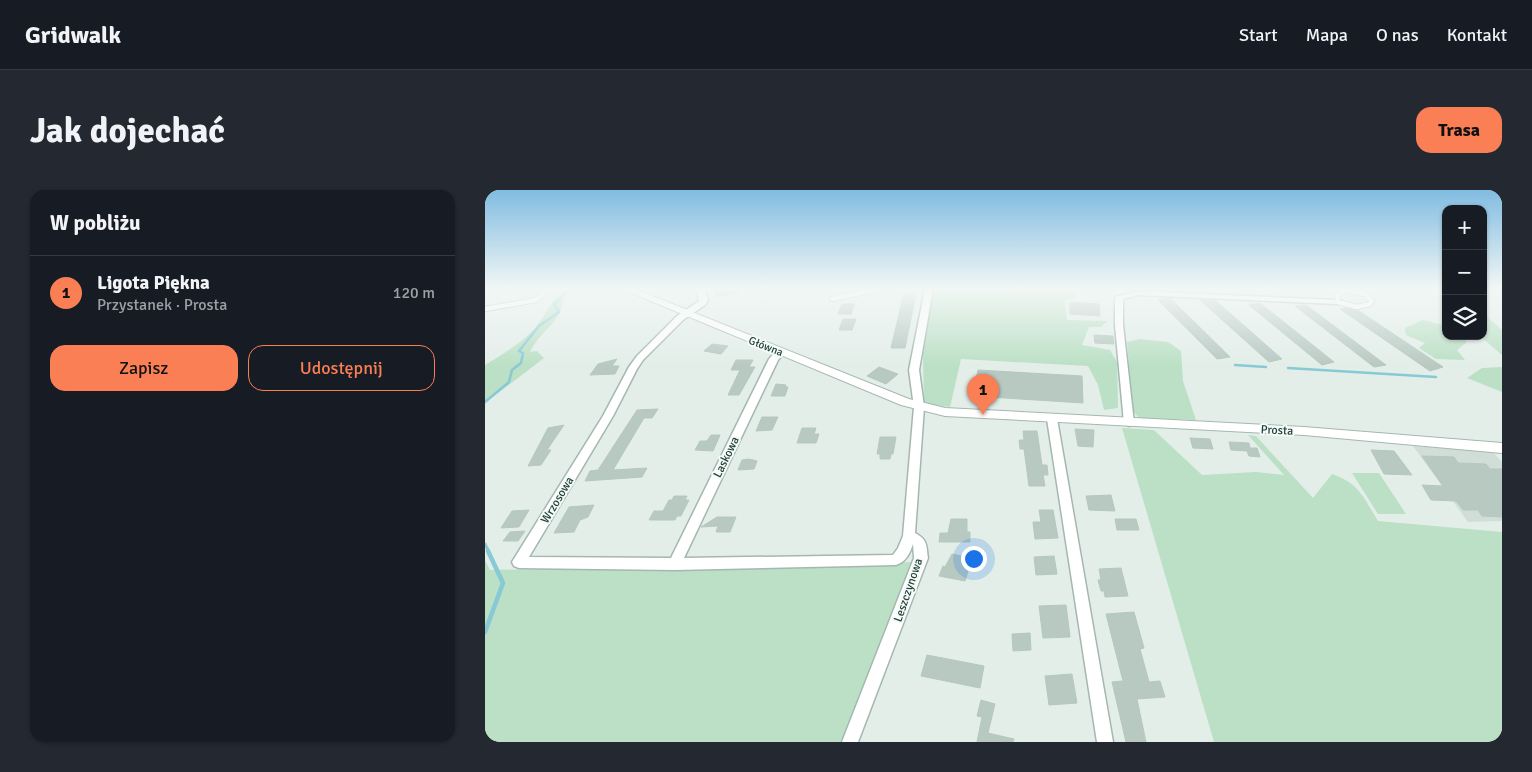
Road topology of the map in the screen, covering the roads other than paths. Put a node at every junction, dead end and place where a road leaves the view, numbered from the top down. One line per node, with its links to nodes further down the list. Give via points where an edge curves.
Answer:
1 (686, 315): 12 (street, Wrzosowa, via 632,369 608,416 519,562)
2 (689, 315): 5 (street, Główna)
3 (924, 315): 7 (street, via 914,370)
4 (1119, 315): 9 (street)
5 (779, 352): 6 (street, Główna); 12 (street, Laskowa)
6 (905, 402): 7 (street, Prosta)
7 (919, 407): 8 (street, Prosta); 11 (street)
8 (1053, 419): 9 (street, Prosta); 14 (street)
9 (1129, 422): 10 (street, Prosta, via 1304,431)
10 (1502, 448)
11 (909, 536): 12 (street, via 904,552 896,560); 13 (street, Leszczynowa, via 919,541 921,558)
12 (675, 564)
13 (850, 742)
14 (1105, 742)

